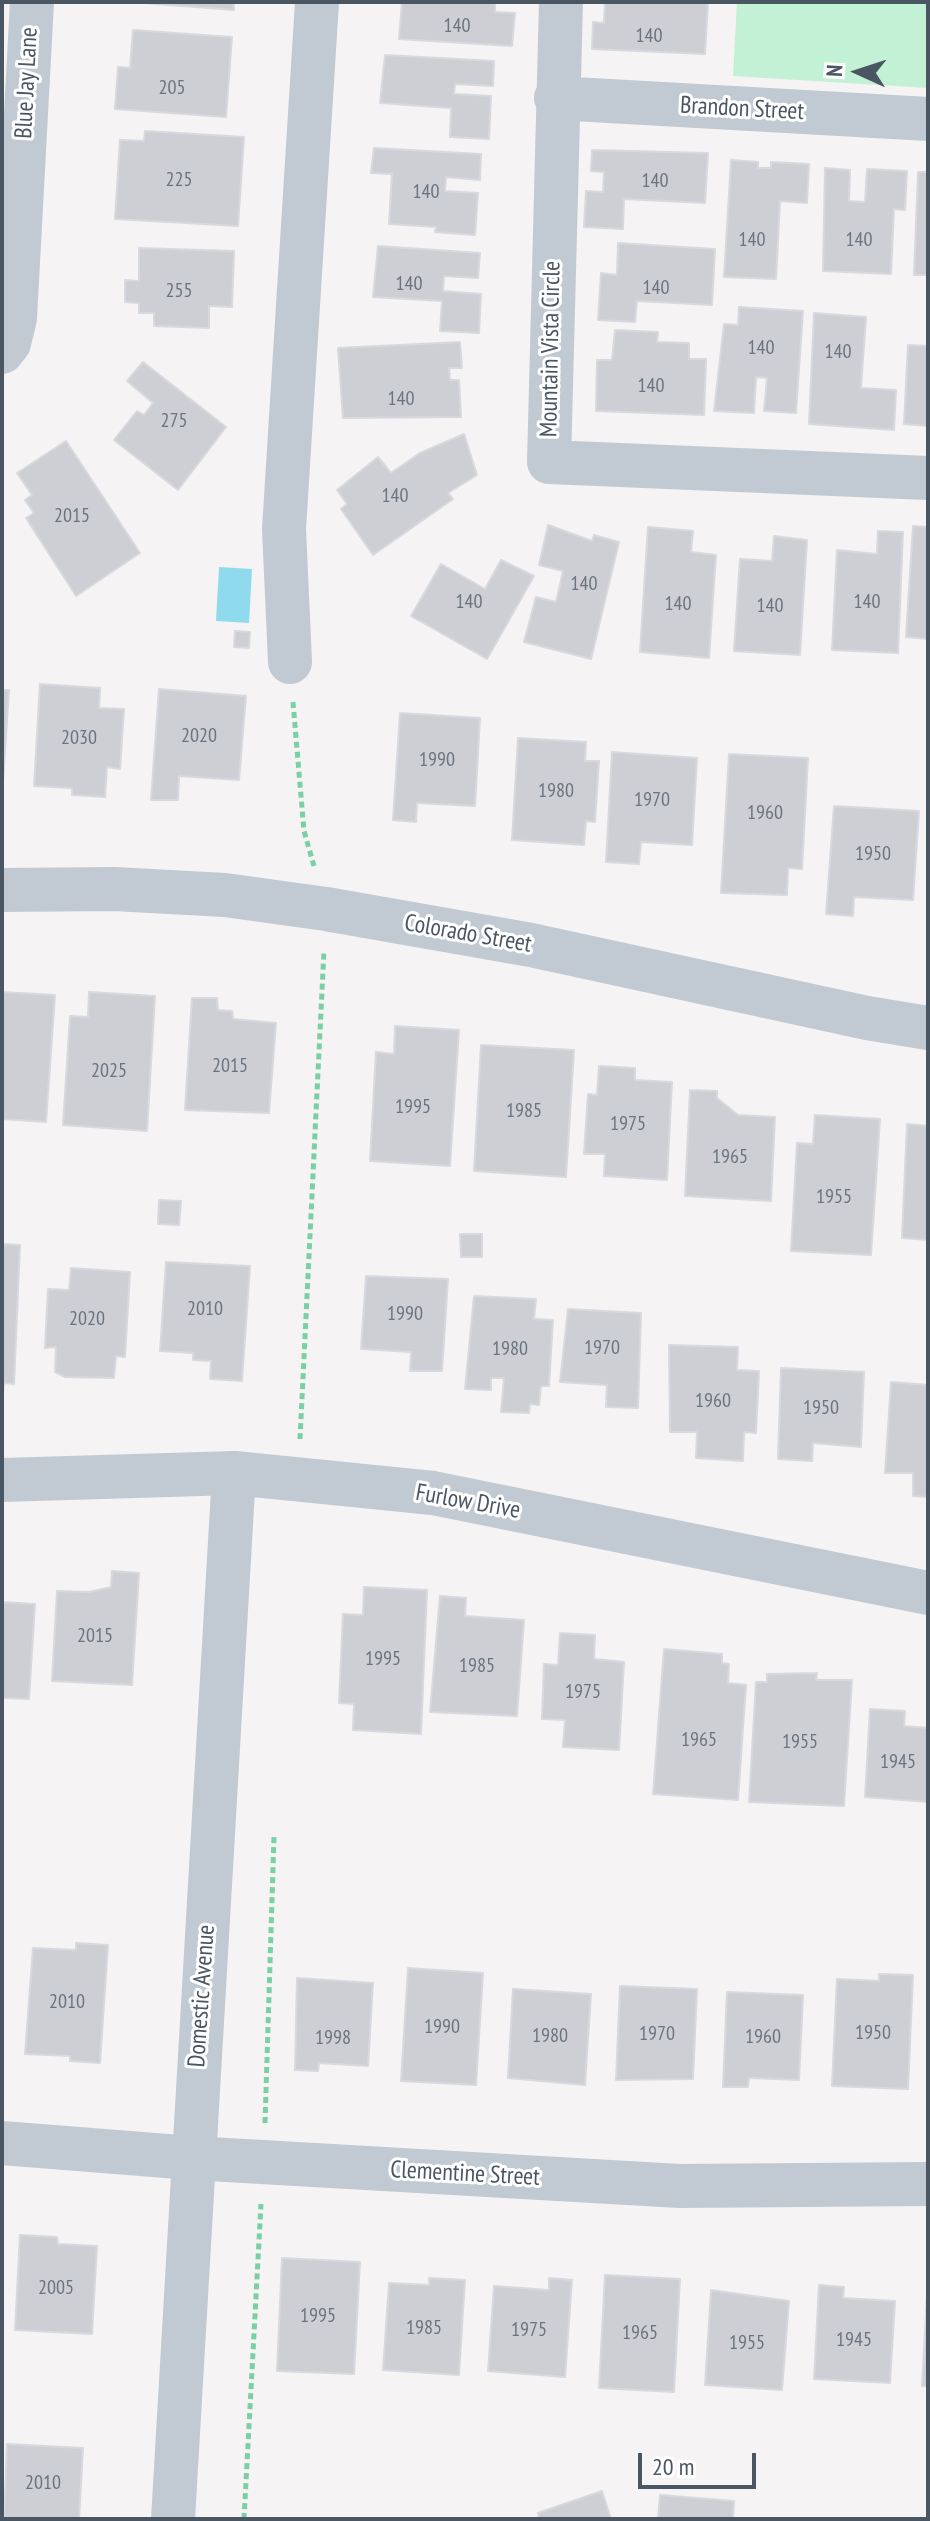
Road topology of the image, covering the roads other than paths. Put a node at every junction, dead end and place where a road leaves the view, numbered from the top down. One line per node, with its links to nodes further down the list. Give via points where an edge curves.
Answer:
1 (32, 2): 6 (street, Blue Jay Lane, via 15,318)
2 (317, 2): 8 (street, via 284,529)
3 (561, 2): 4 (street, Mountain Vista Circle)
4 (556, 98): 5 (street, Brandon Street); 7 (street, Mountain Vista Circle, via 549,462)
5 (928, 119)
6 (2, 352)
7 (928, 478)
8 (290, 662)
9 (2, 890): 10 (street, Colorado Street, via 225,895 326,909 531,945)
10 (928, 1028)
11 (234, 1473): 12 (street, Furlow Drive); 13 (street, Furlow Drive, via 433,1493); 15 (street, Domestic Avenue)
12 (2, 1480)
13 (928, 1593)
14 (2, 2143): 15 (street, Clementine Street)
15 (192, 2158): 16 (street, Clementine Street, via 680,2186); 17 (street, Domestic Avenue)
16 (928, 2184)
17 (173, 2519)

